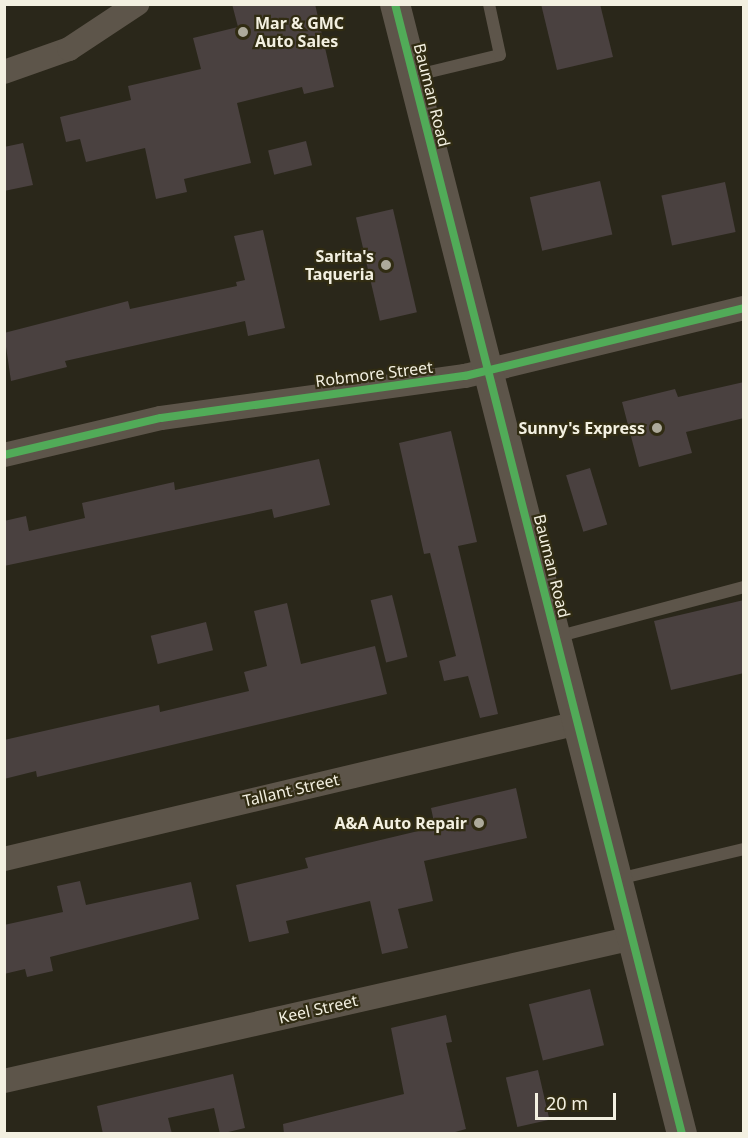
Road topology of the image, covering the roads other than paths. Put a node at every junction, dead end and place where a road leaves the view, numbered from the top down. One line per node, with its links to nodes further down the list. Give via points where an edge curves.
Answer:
1 (137, 4): 4 (street, via 69,49)
2 (395, 4): 5 (street, Bauman Road)
3 (489, 4): 5 (lane, via 500,55)
4 (4, 72)
5 (414, 76): 7 (street, Bauman Road)
6 (744, 308): 7 (street, Robmore Street)
7 (488, 370): 8 (street, Robmore Street, via 161,418); 10 (street, Bauman Road)
8 (4, 454)
9 (744, 587): 10 (lane)
10 (556, 637): 11 (street, Bauman Road)
11 (578, 723): 13 (street, Tallant Street); 14 (street, Bauman Road)
12 (744, 849): 14 (lane)
13 (4, 859)
14 (618, 879): 15 (street, Bauman Road)
15 (633, 938): 16 (street, Keel Street); 17 (street, Bauman Road)
16 (4, 1082)
17 (682, 1134)

